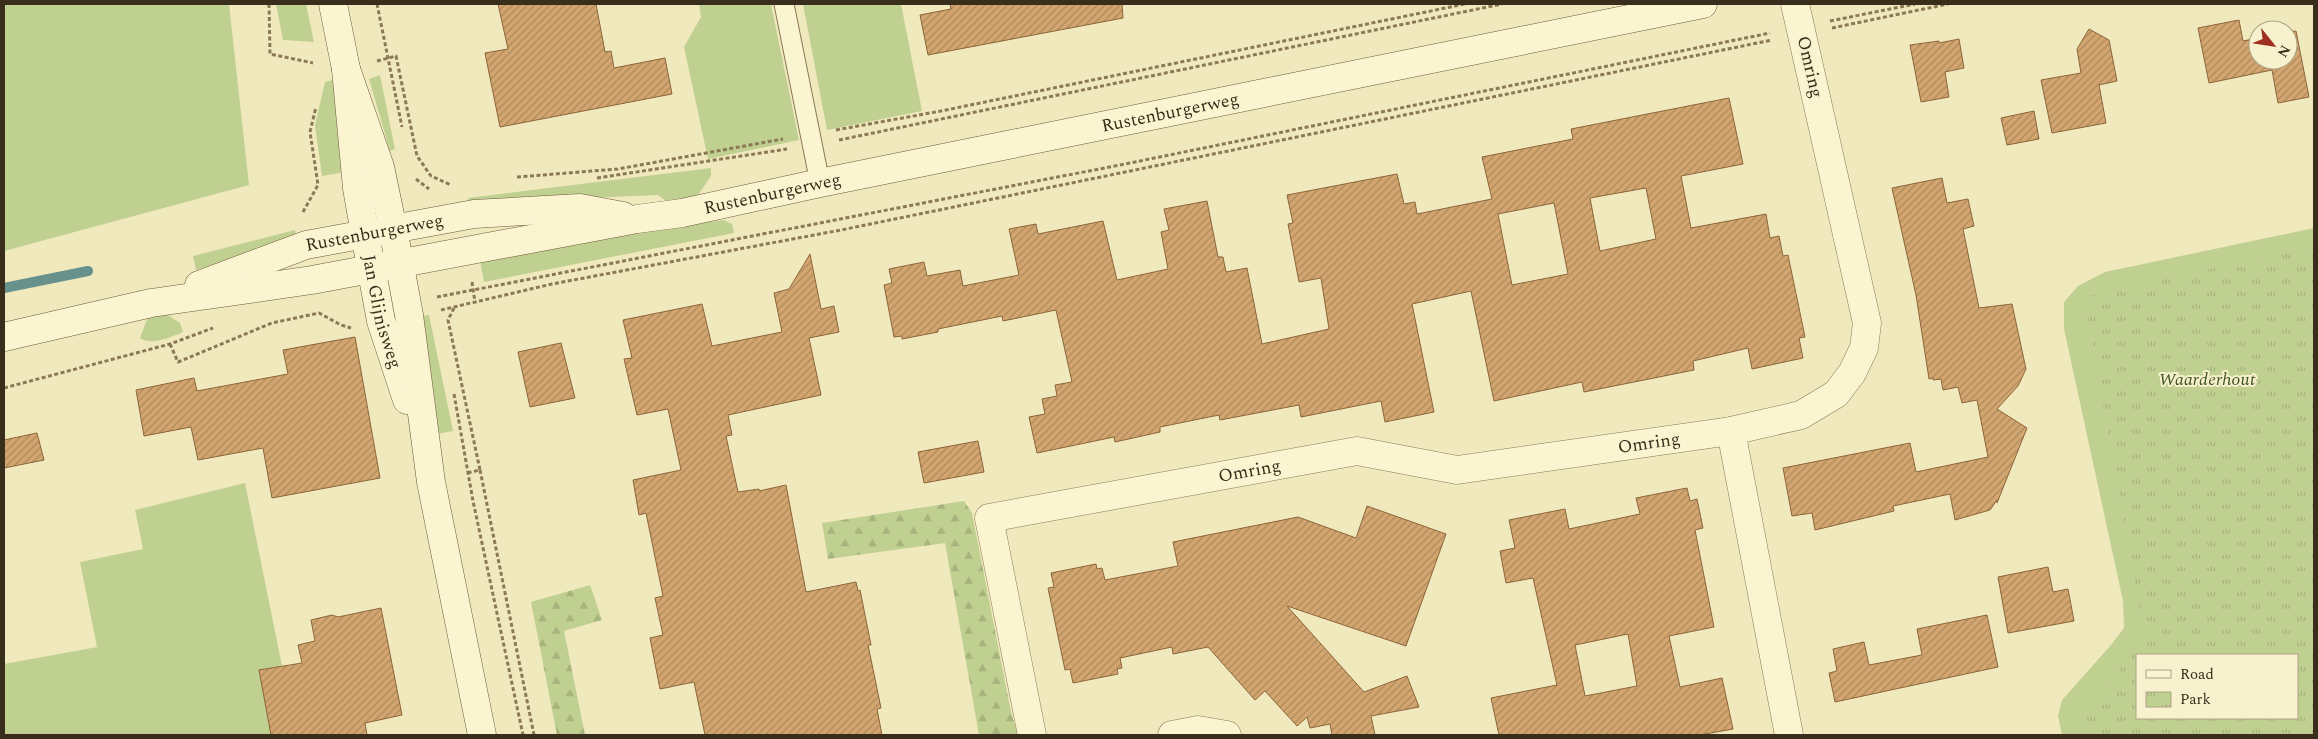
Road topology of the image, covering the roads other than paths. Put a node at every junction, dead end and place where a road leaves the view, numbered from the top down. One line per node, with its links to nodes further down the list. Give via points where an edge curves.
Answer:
1 (333, 4): 5 (street, Jan Glijnisweg)
2 (784, 4): 6 (lane)
3 (1703, 4): 6 (street, Rustenburgerweg)
4 (1799, 21): 14 (street, Omring, via 1867,323 1864,348 1852,373 1836,394 1820,405 1801,415)
5 (346, 69): 8 (street, Jan Glijnisweg, via 380,167); 9 (street, Jan Glijnisweg, via 357,188)
6 (820, 183): 7 (street, Rustenburgerweg)
7 (637, 219): 8 (street, Rustenburgerweg, via 580,208 474,214); 10 (street, Rustenburgerweg)
8 (393, 229): 9 (street, Rustenburgerweg); 10 (street, Jan Glijnisweg)
9 (365, 234): 11 (street, Jan Glijnisweg); 12 (street, Rustenburgerweg, via 306,245)
10 (400, 264): 11 (street, Rustenburgerweg); 15 (street, Jan Glijnisweg)
11 (372, 269): 12 (street, Rustenburgerweg); 15 (street, Jan Glijnisweg, via 381,321)
12 (151, 303): 13 (street, Rustenburgerweg)
13 (4, 337)
14 (1731, 431): 17 (street, Omring, via 1457,470 1357,451 990,518); 20 (street)
15 (427, 461): 16 (street, Jan Glijnisweg)
16 (482, 735)
17 (1032, 735)
18 (1172, 735): 19 (street, via 1198,730)
19 (1226, 735)
20 (1789, 735)

